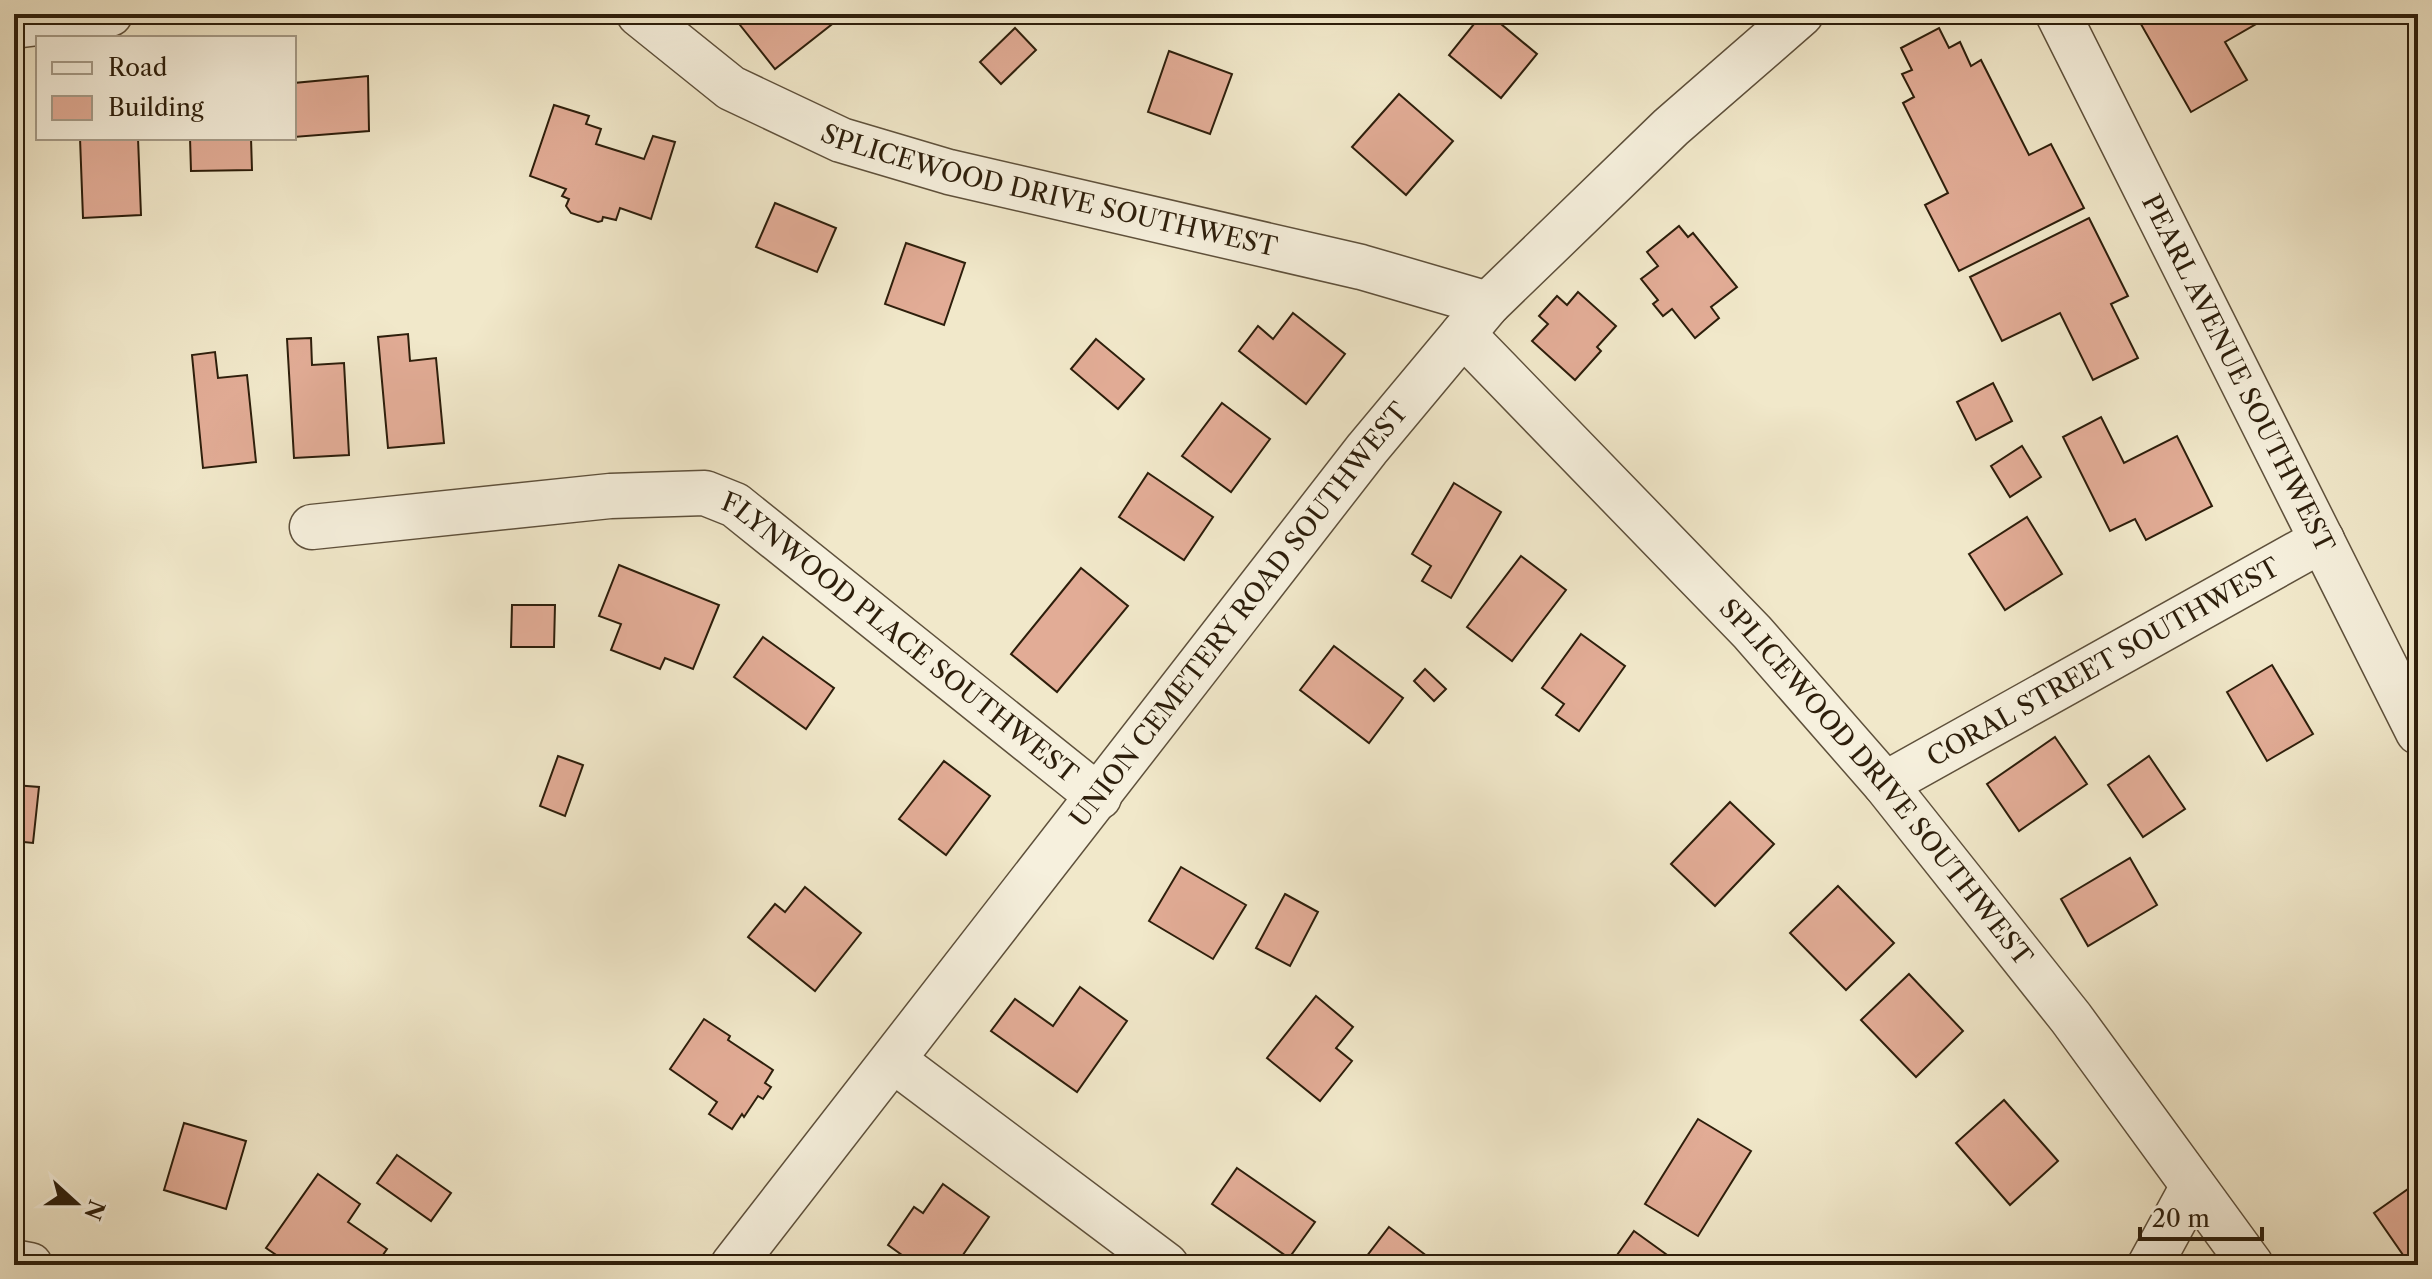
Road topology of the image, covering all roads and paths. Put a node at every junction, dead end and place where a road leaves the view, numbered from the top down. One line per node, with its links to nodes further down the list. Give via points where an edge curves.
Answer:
1 (110, 14): 5 (street)
2 (639, 14): 6 (street, SPLICEWOOD DRIVE SOUTHWEST, via 731,88 841,140 949,172 1361,267)
3 (1801, 14): 6 (street, UNION CEMETERY ROAD SOUTHWEST, via 1671,127)
4 (2058, 14): 8 (street, PEARL AVENUE SOUTHWEST)
5 (14, 26)
6 (1476, 319): 10 (street, SPLICEWOOD DRIVE SOUTHWEST); 11 (street, UNION CEMETERY ROAD SOUTHWEST, via 1367,449)
7 (312, 527): 11 (street, FLYNWOOD PLACE SOUTHWEST, via 610,496 705,493 735,505)
8 (2322, 540): 9 (street, PEARL AVENUE SOUTHWEST); 10 (street, CORAL STREET SOUTHWEST)
9 (2418, 732)
10 (1885, 784): 13 (street, SPLICEWOOD DRIVE SOUTHWEST, via 2071,1018)
11 (1099, 797): 12 (street, UNION CEMETERY ROAD SOUTHWEST)
12 (893, 1060): 16 (street, UNION CEMETERY ROAD SOUTHWEST); 17 (street)
13 (2193, 1186): 18 (street); 19 (street, SPLICEWOOD DRIVE SOUTHWEST)
14 (14, 1262): 15 (street)
15 (30, 1265)
16 (733, 1265)
17 (1166, 1265)
18 (2150, 1265)
19 (2251, 1265)

